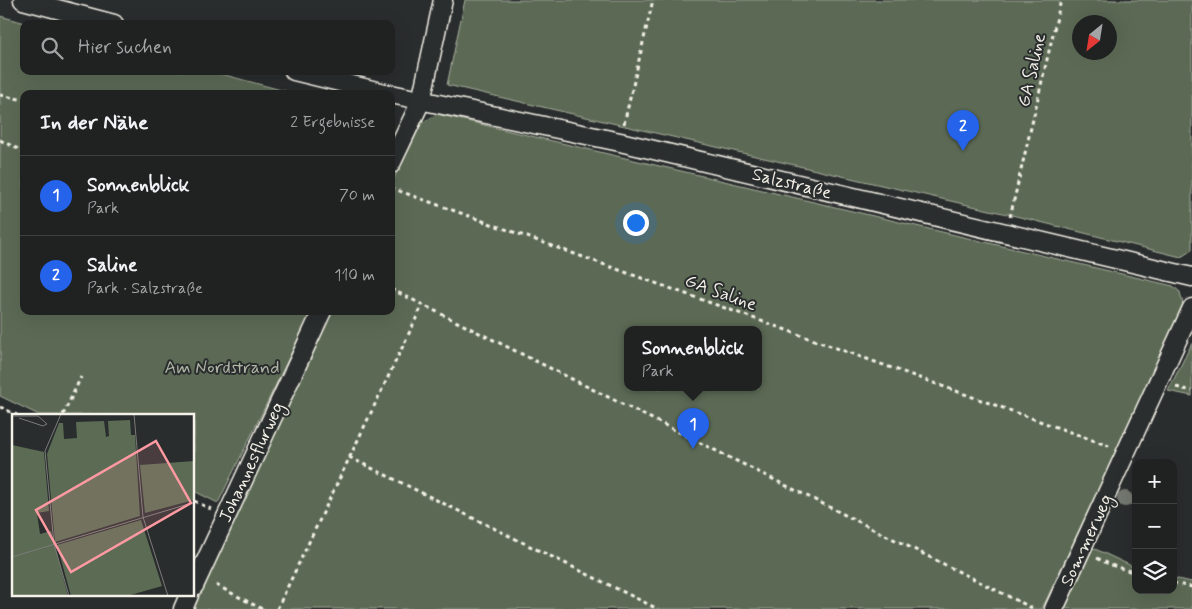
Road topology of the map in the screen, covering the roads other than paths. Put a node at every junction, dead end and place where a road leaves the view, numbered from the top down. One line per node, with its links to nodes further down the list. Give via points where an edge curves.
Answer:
1 (24, 0): 3 (street)
2 (443, 0): 7 (street)
3 (99, 20)
4 (311, 75): 5 (street, Salzstraße)
5 (373, 90)
6 (395, 95): 7 (street, Salzstraße)
7 (421, 101): 8 (street); 9 (street, Salzstraße, via 620,142)
8 (395, 156)
9 (1192, 277)
10 (1192, 308): 15 (street, Sommerweg)
11 (320, 315): 12 (street, Johannesflurweg)
12 (195, 584)
13 (188, 596): 14 (street)
14 (182, 609)
15 (1054, 609)

